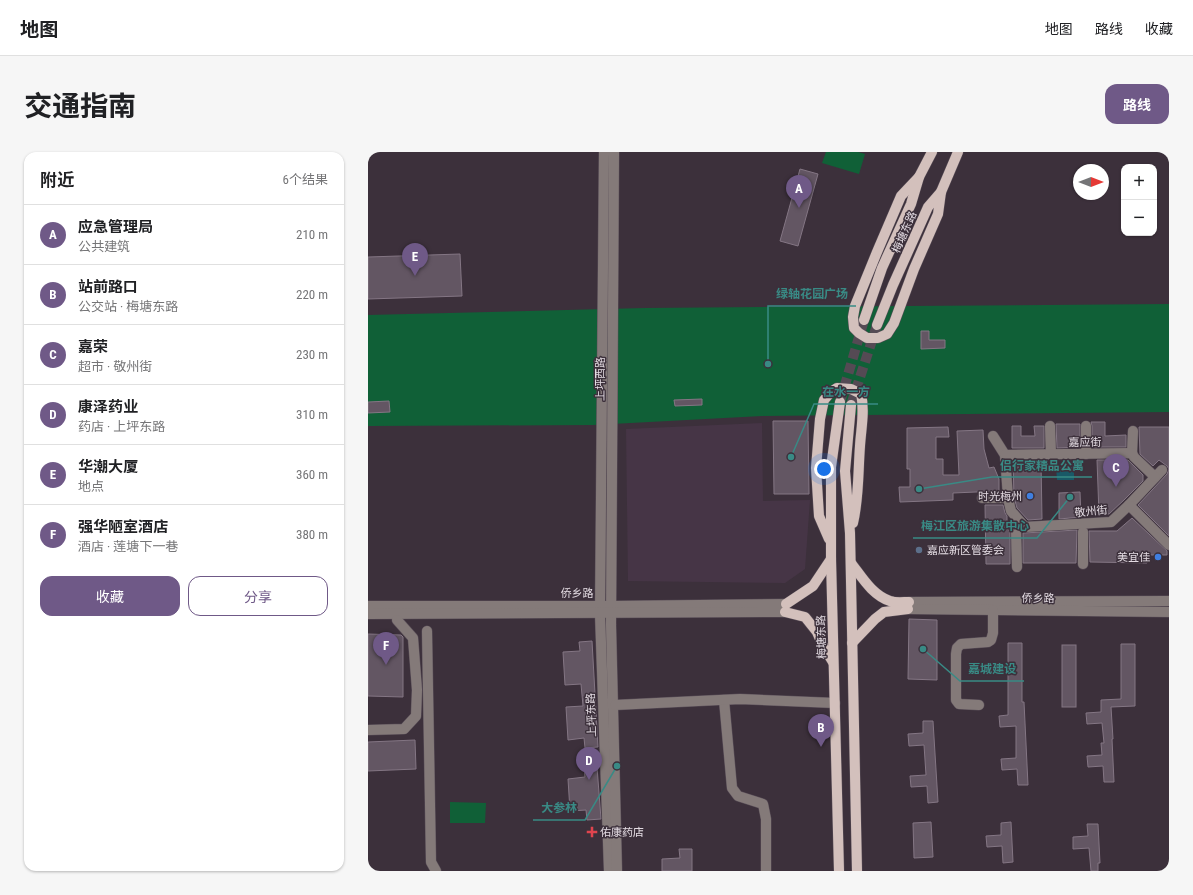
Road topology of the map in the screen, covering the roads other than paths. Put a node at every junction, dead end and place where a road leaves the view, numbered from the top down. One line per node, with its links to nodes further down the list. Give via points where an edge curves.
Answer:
1 (604, 152): 38 (street, 上坪西路)
2 (614, 152): 39 (street, 上坪西路)
3 (922, 152): 7 (main road)
4 (932, 152): 7 (main road, 梅塘东路)
5 (964, 152): 6 (main road)
6 (956, 156): 9 (main road, 梅塘东路)
7 (926, 163): 8 (main road, 梅塘东路)
8 (919, 177): 9 (main road, via 901,196 858,300 853,317 854,328 859,334 867,338 878,338 887,334 894,323 938,214); 10 (main road, 梅塘东路, via 911,204 882,268)
9 (941, 192): 11 (main road, 梅塘东路, via 928,208)
10 (864, 320)
11 (877, 325)
12 (840, 402): 28 (main road, 梅塘东路, via 831,467)
13 (851, 405): 27 (main road, via 845,471)
14 (1050, 426): 19 (street)
15 (1086, 426): 20 (street)
16 (1133, 431): 18 (street)
17 (993, 436): 21 (street)
18 (1132, 452): 20 (street, 嘉应街); 24 (street, 敬州街, via 1134,457 1158,474)
19 (1051, 454): 20 (street, 嘉应街); 21 (street, 嘉应街)
20 (1086, 454)
21 (1005, 455): 23 (street)
22 (982, 498): 23 (street)
23 (1008, 498): 25 (street, via 1011,511)
24 (1129, 505): 25 (street, 敬州街, via 1111,522); 29 (street)
25 (1020, 528): 33 (street)
26 (1083, 532): 32 (street)
27 (850, 533): 28 (main road, via 856,510 864,404 861,394 851,389 837,388 824,400 816,468 819,516); 31 (main road)
28 (831, 543): 30 (main road, 梅塘东路)
29 (1169, 545)
30 (831, 559): 37 (main road, via 813,586); 46 (main road, 梅塘东路)
31 (851, 563): 35 (main road, via 876,593 891,602); 45 (main road)
32 (1083, 564)
33 (1016, 567)
34 (1168, 600): 35 (street, 侨乡路)
35 (908, 605): 40 (street, 侨乡路); 45 (main road, via 884,612)
36 (368, 606): 38 (street, 侨乡路)
37 (786, 608): 39 (street, 侨乡路); 46 (main road, via 805,617 817,632)
38 (600, 610): 39 (street, 侨乡路); 42 (street, 侨乡路); 53 (street, 上坪东路)
39 (611, 610): 54 (street, 上坪东路)
40 (993, 610): 41 (street, 侨乡路); 50 (street, via 991,640 961,644 956,654 956,700 963,705)
41 (1169, 612)
42 (368, 614)
43 (397, 620): 51 (street, via 413,638 416,716 404,729)
44 (427, 631): 52 (street, via 431,862)
45 (852, 643): 57 (main road)
46 (834, 663): 48 (main road, 梅塘东路)
47 (724, 700): 48 (street); 49 (street); 55 (street, via 732,788 738,796 763,804 766,819)
48 (835, 703): 56 (main road, 梅塘东路)
49 (615, 705)
50 (979, 705)
51 (368, 730)
52 (436, 871)
53 (608, 871)
54 (617, 871)
55 (766, 871)
56 (839, 871)
57 (857, 871)

